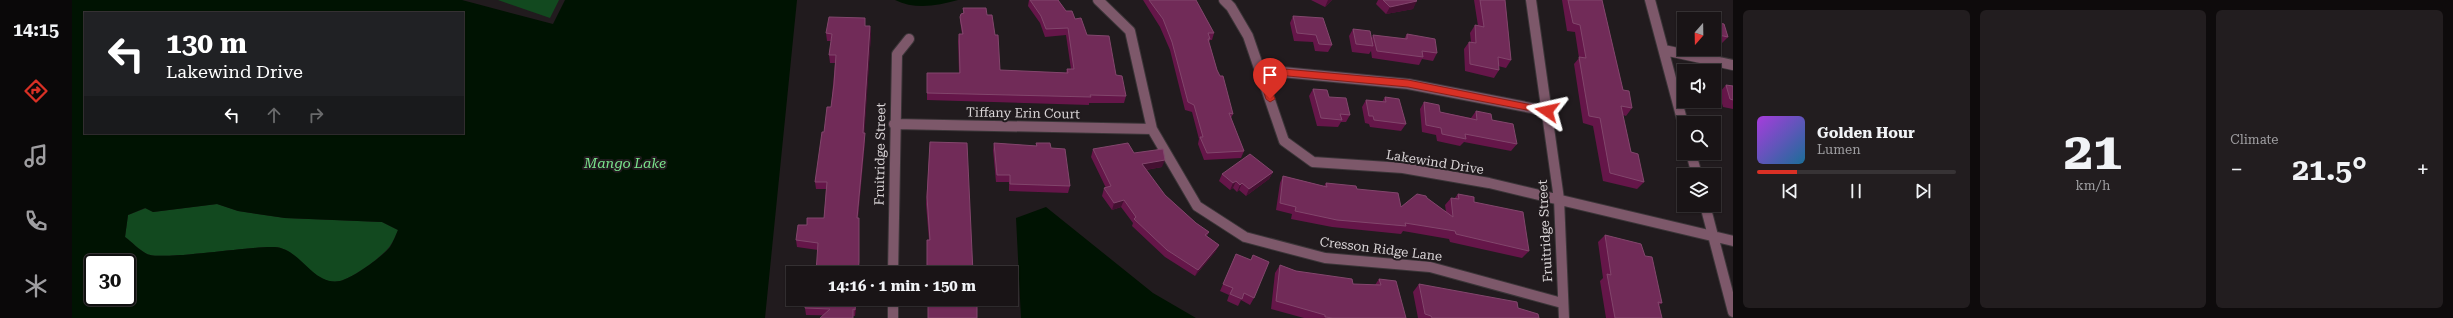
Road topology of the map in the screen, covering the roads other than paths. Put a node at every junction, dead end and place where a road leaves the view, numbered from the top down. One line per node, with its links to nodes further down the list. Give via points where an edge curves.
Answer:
1 (1098, 0): 12 (street, Cresson Ridge Lane, via 1130,31)
2 (1224, 0): 8 (street, Lakewind Drive, via 1248,36)
3 (1531, 0): 9 (street, Fruitridge Street)
4 (1650, 0): 6 (street)
5 (909, 39): 11 (street, Fruitridge Street, via 897,54)
6 (1664, 50): 7 (street); 10 (street)
7 (1733, 65)
8 (1261, 70): 9 (street, via 1408,84); 13 (street, Lakewind Drive, via 1284,141 1313,162 1403,168)
9 (1547, 111): 13 (street, Fruitridge Street)
10 (1681, 116)
11 (894, 124): 12 (street, Tiffany Erin Court); 17 (street, Fruitridge Street)
12 (1152, 129): 18 (street, Cresson Ridge Lane, via 1197,206 1245,237 1325,258 1430,267)
13 (1559, 199): 15 (street, Lakewind Drive); 18 (street, Fruitridge Street)
14 (1707, 212): 15 (street)
15 (1713, 236): 16 (street, Lakewind Drive); 20 (street)
16 (1733, 241)
17 (893, 266)
18 (1562, 303): 22 (street, Fruitridge Street)
19 (893, 306): 21 (street)
20 (1733, 312)
21 (893, 318)
22 (1564, 318)

